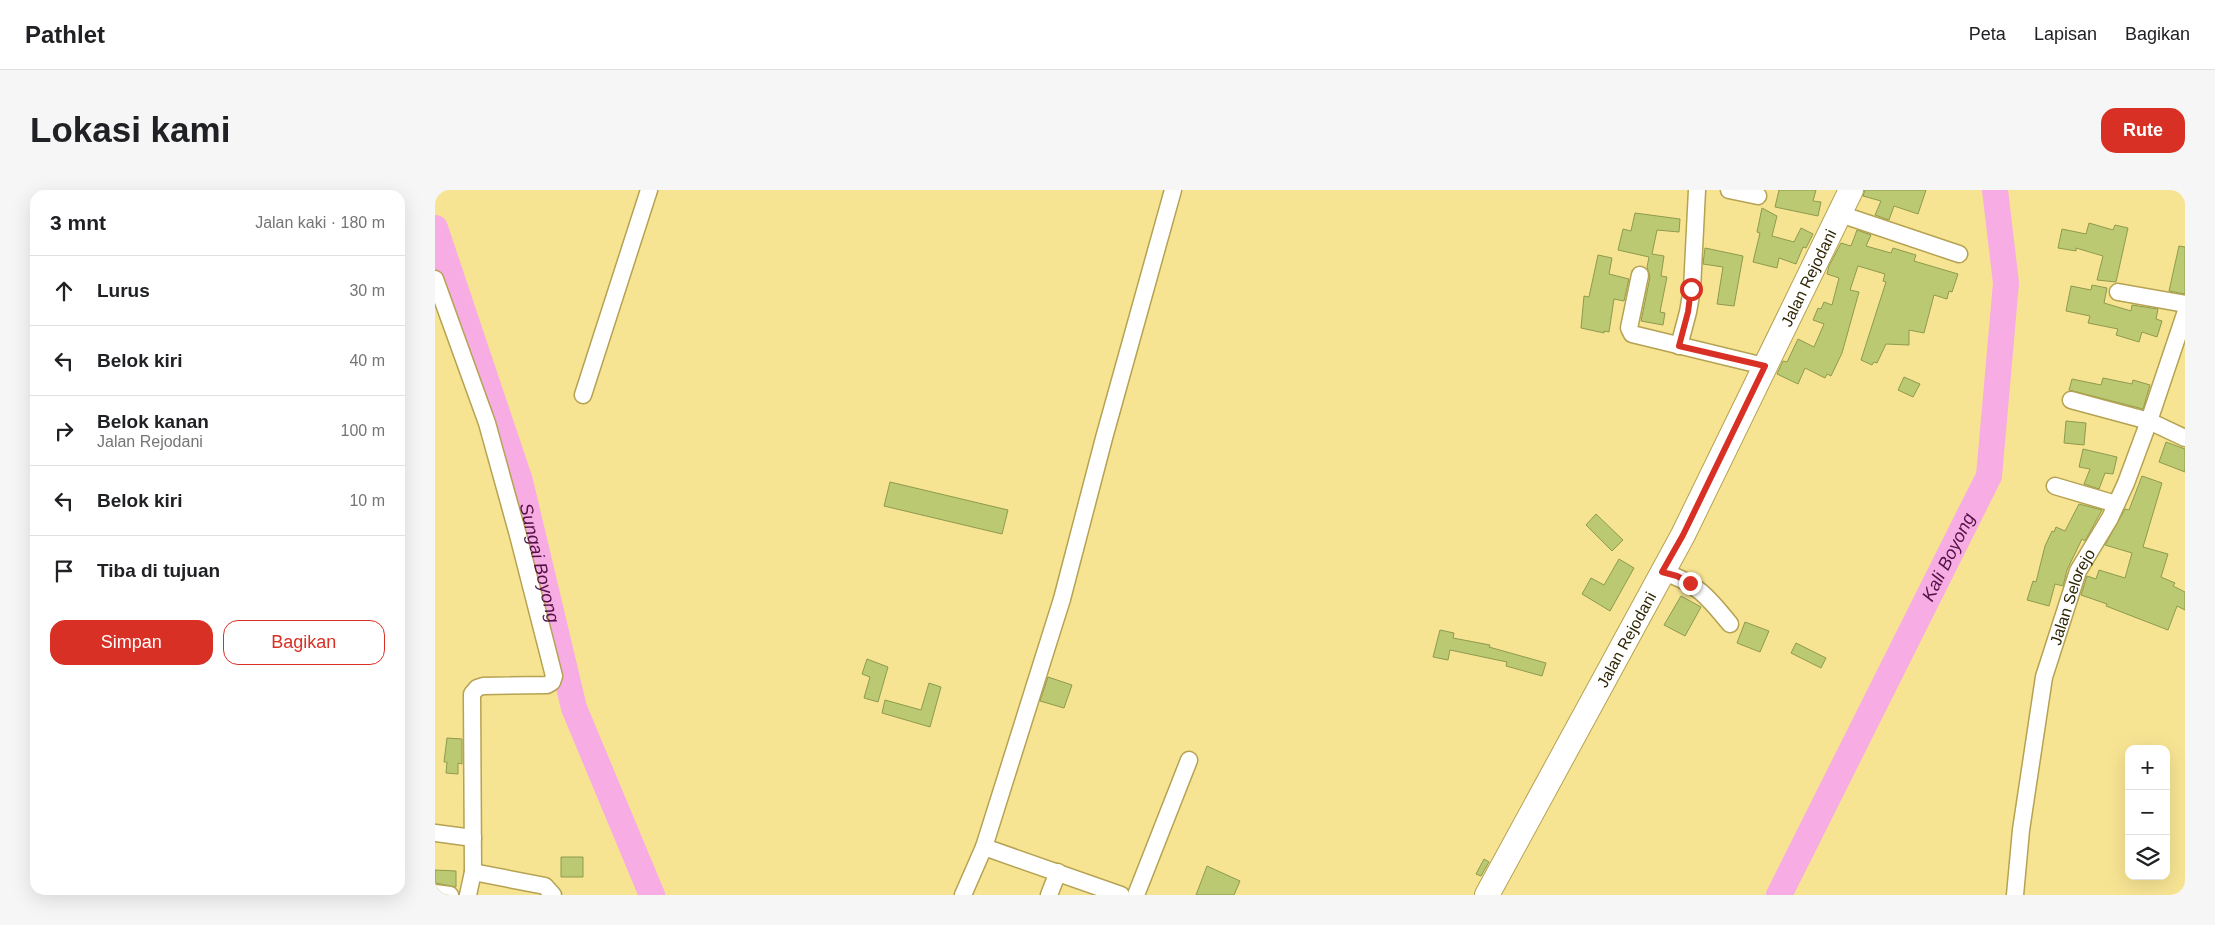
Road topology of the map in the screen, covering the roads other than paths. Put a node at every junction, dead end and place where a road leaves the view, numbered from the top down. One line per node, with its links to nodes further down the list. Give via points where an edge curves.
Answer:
1 (649, 190): 16 (street)
2 (1173, 190): 27 (street, via 1062,599)
3 (1697, 190): 14 (street, via 1691,289)
4 (1729, 190): 6 (street)
5 (1851, 190): 7 (main road, Jalan Rejodani)
6 (1758, 196)
7 (1840, 214): 8 (street); 15 (main road, Jalan Rejodani)
8 (1959, 254)
9 (1640, 275): 14 (street, via 1630,332)
10 (435, 279): 26 (street, via 487,423 554,676 547,685 483,686 472,694)
11 (2118, 292): 12 (street)
12 (2185, 304)
13 (2185, 314): 18 (street, Jalan Selorejo)
14 (1679, 346): 15 (street)
15 (1765, 366): 22 (main road, Jalan Rejodani)
16 (583, 395)
17 (2071, 400): 18 (street)
18 (2149, 422): 19 (street); 21 (street, Jalan Selorejo)
19 (2185, 438)
20 (2055, 486): 21 (street)
21 (2116, 504): 39 (street, Jalan Selorejo, via 2078,571 2044,677 2021,830)
22 (1666, 565): 23 (street, via 1677,576 1704,592); 38 (main road, Jalan Rejodani)
23 (1731, 624)
24 (1189, 760): 37 (street)
25 (435, 833): 26 (street)
26 (473, 838): 28 (street)
27 (984, 847): 29 (street); 34 (street)
28 (473, 872): 32 (street); 33 (street, via 545,886)
29 (1057, 872): 35 (street); 36 (street)
30 (435, 893): 31 (street)
31 (450, 895)
32 (468, 895)
33 (553, 895)
34 (963, 895)
35 (1049, 895)
36 (1121, 895)
37 (1136, 895)
38 (1487, 895)
39 (2015, 895)

